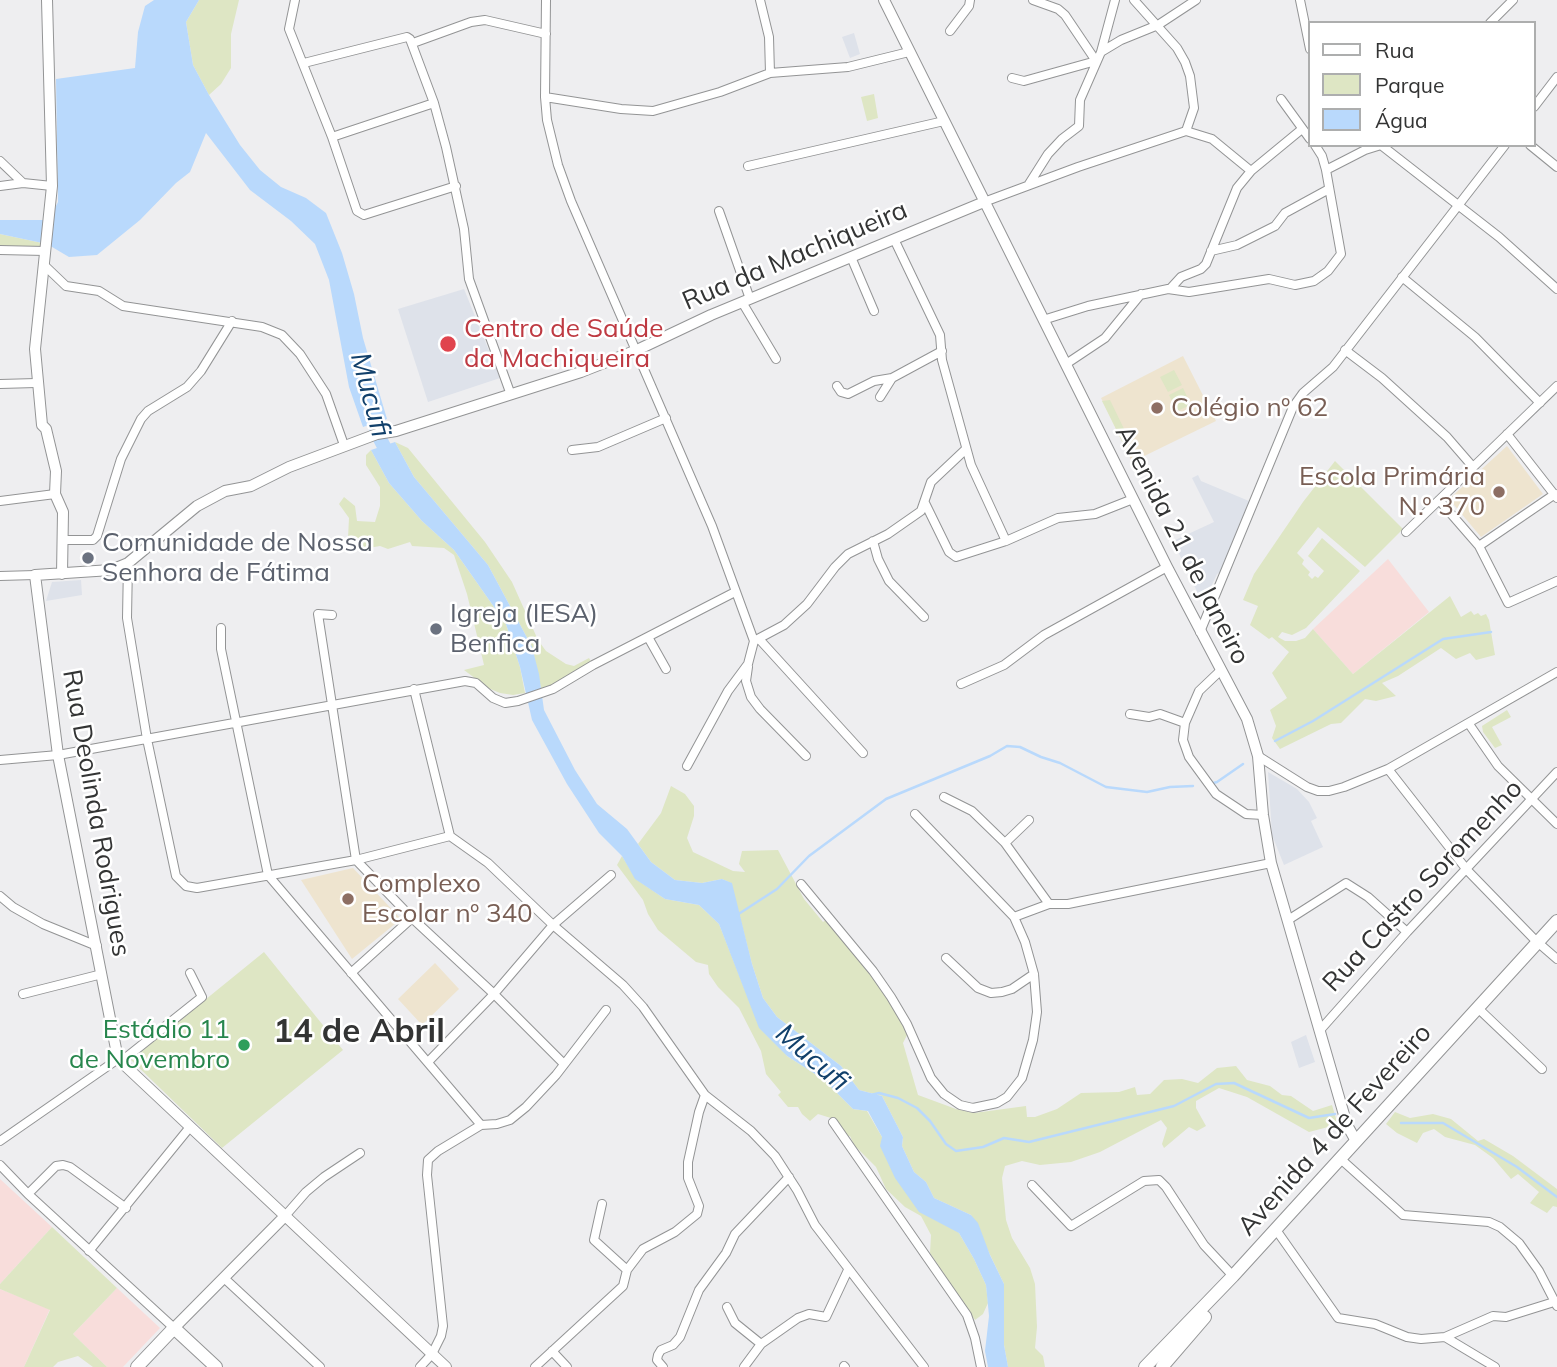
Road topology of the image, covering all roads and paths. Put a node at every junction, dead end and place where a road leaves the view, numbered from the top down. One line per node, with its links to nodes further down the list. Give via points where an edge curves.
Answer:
1 (47, 0): 49 (street)
2 (295, 0): 23 (street, via 289,29)
3 (546, 0): 17 (street)
4 (760, 0): 24 (street, via 769,37)
5 (884, 0): 20 (street, Avenida 21 de Janeiro)
6 (981, 0): 13 (street)
7 (1033, 0): 22 (street, via 1065,15)
8 (1115, 0): 21 (street)
9 (1134, 0): 15 (street)
10 (1196, 0): 15 (street)
11 (1300, 0): 18 (street)
12 (1513, 0): 14 (street)
13 (970, 3): 16 (street)
14 (1492, 21)
15 (1158, 25): 21 (street); 33 (street, via 1177,48 1190,76 1194,108)
16 (950, 31)
17 (546, 34): 19 (street, via 485,20); 27 (street)
18 (1308, 39)
19 (413, 43): 23 (street, via 407,37); 29 (street)
20 (909, 52): 24 (street, via 848,67); 31 (street, Avenida 21 de Janeiro)
21 (1101, 52): 22 (street)
22 (1096, 61): 26 (street, via 1024,81); 47 (street, via 1080,100 1079,126 1048,154)
23 (304, 63): 35 (street)
24 (770, 73): 27 (street, via 643,112)
25 (1557, 77): 30 (street)
26 (1012, 78)
27 (545, 97): 69 (street, via 555,153 571,201)
28 (1281, 99): 32 (street)
29 (434, 103): 35 (street); 50 (street)
30 (1536, 104)
31 (944, 121): 42 (street); 52 (street, Avenida 21 de Janeiro)
32 (1302, 129): 34 (street); 45 (street)
33 (1186, 131): 45 (street, via 1206,135); 47 (street)
34 (1308, 136)
35 (332, 137): 50 (street, via 360,215)
36 (1316, 147): 44 (street)
37 (1375, 147): 44 (street)
38 (1384, 147): 53 (street)
39 (1503, 147): 53 (street)
40 (1532, 147): 43 (street)
41 (0, 160): 46 (street)
42 (748, 166)
43 (1557, 167)
44 (1326, 170): 51 (street)
45 (1251, 171): 58 (street, via 1237,188)
46 (23, 183): 48 (street); 49 (street)
47 (1029, 184): 52 (street)
48 (0, 186)
49 (52, 186): 56 (street)
50 (456, 186): 79 (street, via 469,279)
51 (1329, 189): 58 (street, via 1285,212 1275,226 1237,245); 62 (street, via 1341,254 1314,281 1295,285 1269,279 1189,292)
52 (984, 202): 55 (street, Rua da Machiqueira); 67 (street, Avenida 21 de Janeiro)
53 (1459, 205): 61 (street); 63 (street)
54 (719, 211): 65 (street)
55 (894, 239): 59 (street, Rua da Machiqueira); 71 (street, via 940,335)
56 (46, 247): 57 (street); 60 (street)
57 (0, 250)
58 (1211, 251): 62 (street, via 1201,269 1181,277)
59 (851, 257): 65 (street, Rua da Machiqueira); 66 (street)
60 (44, 265): 68 (street, via 66,286 99,291 123,306); 75 (street, via 34,349)
61 (1402, 277): 70 (street); 81 (street, via 1475,337)
62 (1170, 289): 64 (street)
63 (1557, 289)
64 (1141, 295): 67 (street); 73 (street, via 1105,338)
65 (746, 301): 69 (street, Rua da Machiqueira); 72 (street)
66 (874, 312)
67 (1044, 320): 73 (street, Avenida 21 de Janeiro)
68 (232, 321): 84 (street, via 282,335 300,354 326,394); 95 (street, via 187,387 141,419 121,459 97,536 93,540)
69 (637, 350): 79 (street, Rua da Machiqueira); 82 (street)
70 (1345, 350): 87 (street, via 1447,437); 109 (street, via 1293,407)
71 (942, 351): 74 (street); 85 (street)
72 (776, 359)
73 (1066, 364): 90 (street, Avenida 21 de Janeiro)
74 (892, 378): 77 (street, via 874,380 848,394); 80 (street)
75 (36, 383): 76 (street); 88 (street, via 56,471)
76 (0, 384)
77 (837, 386)
78 (1557, 386): 81 (street)
79 (511, 395): 84 (street, Rua da Machiqueira)
80 (880, 397)
81 (1540, 403): 83 (street)
82 (666, 418): 86 (street, via 598,447); 105 (street)
83 (1507, 434): 87 (street); 89 (street)
84 (345, 445): 99 (street, Rua da Machiqueira, via 251,486 212,497)
85 (966, 449): 91 (street, via 931,482); 97 (street)
86 (572, 450)
87 (1473, 467): 92 (street)
88 (55, 494): 93 (street); 95 (street, via 63,512)
89 (1556, 496): 98 (street)
90 (1133, 499): 97 (street, via 1095,514 1058,518); 100 (street, Avenida 21 de Janeiro)
91 (924, 500): 96 (street, via 921,511); 97 (street, via 949,552 956,557)
92 (1439, 500): 94 (street); 98 (street)
93 (0, 501)
94 (1406, 532)
95 (63, 540): 101 (street)
96 (873, 541): 107 (street, via 889,580); 111 (street, via 848,554 807,604)
97 (1006, 541)
98 (1479, 546): 104 (street, via 1508,603)
99 (128, 563): 101 (street, Rua da Machiqueira, via 98,572); 123 (street, via 127,618)
100 (1167, 567): 109 (street, Avenida 21 de Janeiro); 116 (street, via 1044,635 1004,665)
101 (62, 574): 102 (street, Rua da Machiqueira)
102 (35, 575): 103 (street, Rua da Machiqueira); 125 (street, Rua Deolinda Rodrigues)
103 (1, 576)
104 (1557, 581)
105 (735, 592): 110 (street); 111 (street)
106 (332, 615): 118 (street, via 318,614)
107 (924, 617)
108 (221, 628): 120 (street, via 221,649)
109 (1200, 632): 114 (street, Avenida 21 de Janeiro)
110 (648, 637): 113 (street); 117 (street, via 553,689 517,701 505,703 476,683 465,681)
111 (757, 641): 112 (street); 124 (street)
112 (748, 664): 126 (street, via 746,681 751,697); 129 (street)
113 (666, 669)
114 (1220, 671): 121 (street, via 1199,691); 127 (street, Avenida 21 de Janeiro, via 1247,719)
115 (1557, 672): 122 (street)
116 (961, 684)
117 (414, 690): 118 (street); 138 (street)
118 (332, 705): 120 (street); 140 (street)
119 (1130, 714): 121 (street, via 1160,714)
120 (237, 721): 123 (street); 143 (street)
121 (1185, 723): 135 (street, via 1183,740 1189,757 1209,788 1246,814)
122 (1469, 724): 130 (street); 133 (street, via 1498,766)
123 (147, 739): 125 (street); 143 (street, via 176,876 186,886 197,888)
124 (863, 752)
125 (58, 755): 128 (street); 156 (street, Rua Deolinda Rodrigues)
126 (806, 756)
127 (1258, 756): 130 (street, via 1318,791 1344,787); 135 (street, Avenida 21 de Janeiro)
128 (0, 760)
129 (687, 766)
130 (1388, 769): 142 (street)
131 (1557, 772): 133 (street, Rua Castro Soromenho)
132 (944, 797): 139 (street, via 972,811)
133 (1531, 800): 137 (street); 142 (street, Rua Castro Soromenho)
134 (915, 814): 148 (street)
135 (1263, 815): 141 (street, Avenida 21 de Janeiro)
136 (1029, 820): 139 (street)
137 (1557, 824)
138 (450, 836): 140 (street); 152 (street, via 488,863)
139 (1005, 843): 147 (street)
140 (356, 860): 143 (street); 149 (street)
141 (1272, 863): 147 (street); 150 (street, Avenida 21 de Janeiro)
142 (1467, 870): 154 (street, Rua Castro Soromenho); 155 (street)
143 (268, 875): 160 (street)
144 (611, 875): 152 (street)
145 (801, 884): 162 (street, via 873,971 907,1024 931,1078 960,1105 973,1108 997,1103 1022,1078 1037,1012)
146 (0, 896): 156 (street, via 43,924)
147 (1049, 904): 148 (street)
148 (1014, 917): 162 (street)
149 (412, 918): 160 (street); 164 (street)
150 (1288, 920): 154 (street, via 1346,883); 167 (street, Avenida 21 de Janeiro)
151 (1557, 921): 155 (main road, Avenida 4 de Fevereiro)
152 (553, 925): 164 (street); 172 (street, via 643,1007)
153 (1557, 930): 155 (main road, Avenida 4 de Fevereiro)
154 (1407, 932): 167 (street, Rua Castro Soromenho)
155 (1540, 944): 158 (street); 166 (main road, Avenida 4 de Fevereiro); 177 (main road, Avenida 4 de Fevereiro)
156 (96, 946): 161 (street, Rua Deolinda Rodrigues)
157 (946, 958): 162 (street, via 978,988 991,993 1012,989)
158 (1557, 959)
159 (190, 973): 168 (street, via 202,997 128,1056)
160 (351, 973): 169 (street)
161 (102, 974): 163 (street); 168 (street, Rua Deolinda Rodrigues)
162 (1034, 974)
163 (23, 994)
164 (494, 994): 169 (street); 170 (street)
165 (606, 1010): 170 (street)
166 (1482, 1012): 171 (street); 179 (main road, Avenida 4 de Fevereiro)
167 (1321, 1029): 177 (street, Avenida 21 de Janeiro)
168 (118, 1059): 175 (street); 176 (street)
169 (428, 1062): 174 (street)
170 (565, 1064): 174 (street, via 510,1119)
171 (1542, 1069)
172 (705, 1095): 181 (street, via 751,1131); 189 (street, via 688,1162 697,1214 643,1249)
173 (833, 1122): 210 (street, via 967,1315)
174 (481, 1125): 199 (street, via 428,1160 443,1326)
175 (190, 1127): 185 (street); 186 (street)
176 (0, 1141)
177 (1356, 1141): 191 (main road, Avenida 4 de Fevereiro)
178 (360, 1153): 186 (street, via 306,1192)
179 (1344, 1162): 187 (main road, Avenida 4 de Fevereiro); 193 (street, via 1403,1215 1489,1222 1500,1227 1539,1271)
180 (0, 1165): 183 (street)
181 (789, 1177): 190 (street, via 815,1225); 207 (street, via 735,1234 699,1290 680,1337 658,1355)
182 (1032, 1185): 191 (street, via 1071,1226 1144,1181 1158,1180 1204,1245)
183 (28, 1194): 185 (street, via 56,1166 63,1165); 188 (street)
184 (603, 1204): 189 (street, via 594,1240)
185 (126, 1208): 188 (street)
186 (285, 1216): 192 (street); 199 (street)
187 (1279, 1234): 196 (street, via 1338,1318 1375,1324 1407,1337); 212 (main road, Avenida 4 de Fevereiro)
188 (89, 1251): 195 (street)
189 (627, 1270): 198 (street, via 624,1286)
190 (848, 1270): 197 (street, via 826,1317 804,1315); 209 (street)
191 (1233, 1276): 211 (main road, Avenida 4 de Fevereiro)
192 (224, 1278): 195 (street); 202 (street)
193 (1556, 1304): 196 (street, via 1493,1316)
194 (727, 1307): 197 (street, via 735,1323)
195 (174, 1328): 200 (main road); 201 (main road)
196 (1445, 1337): 213 (street)
197 (761, 1344): 208 (street)
198 (552, 1351): 205 (street); 206 (street)
199 (432, 1354): 203 (street); 204 (street)
200 (137, 1367)
201 (216, 1367)
202 (320, 1367)
203 (420, 1367)
204 (446, 1367)
205 (535, 1367)
206 (567, 1367)
207 (663, 1367)
208 (744, 1367)
209 (924, 1367)
210 (981, 1367)
211 (1145, 1367)
212 (1162, 1367)
213 (1495, 1367)

